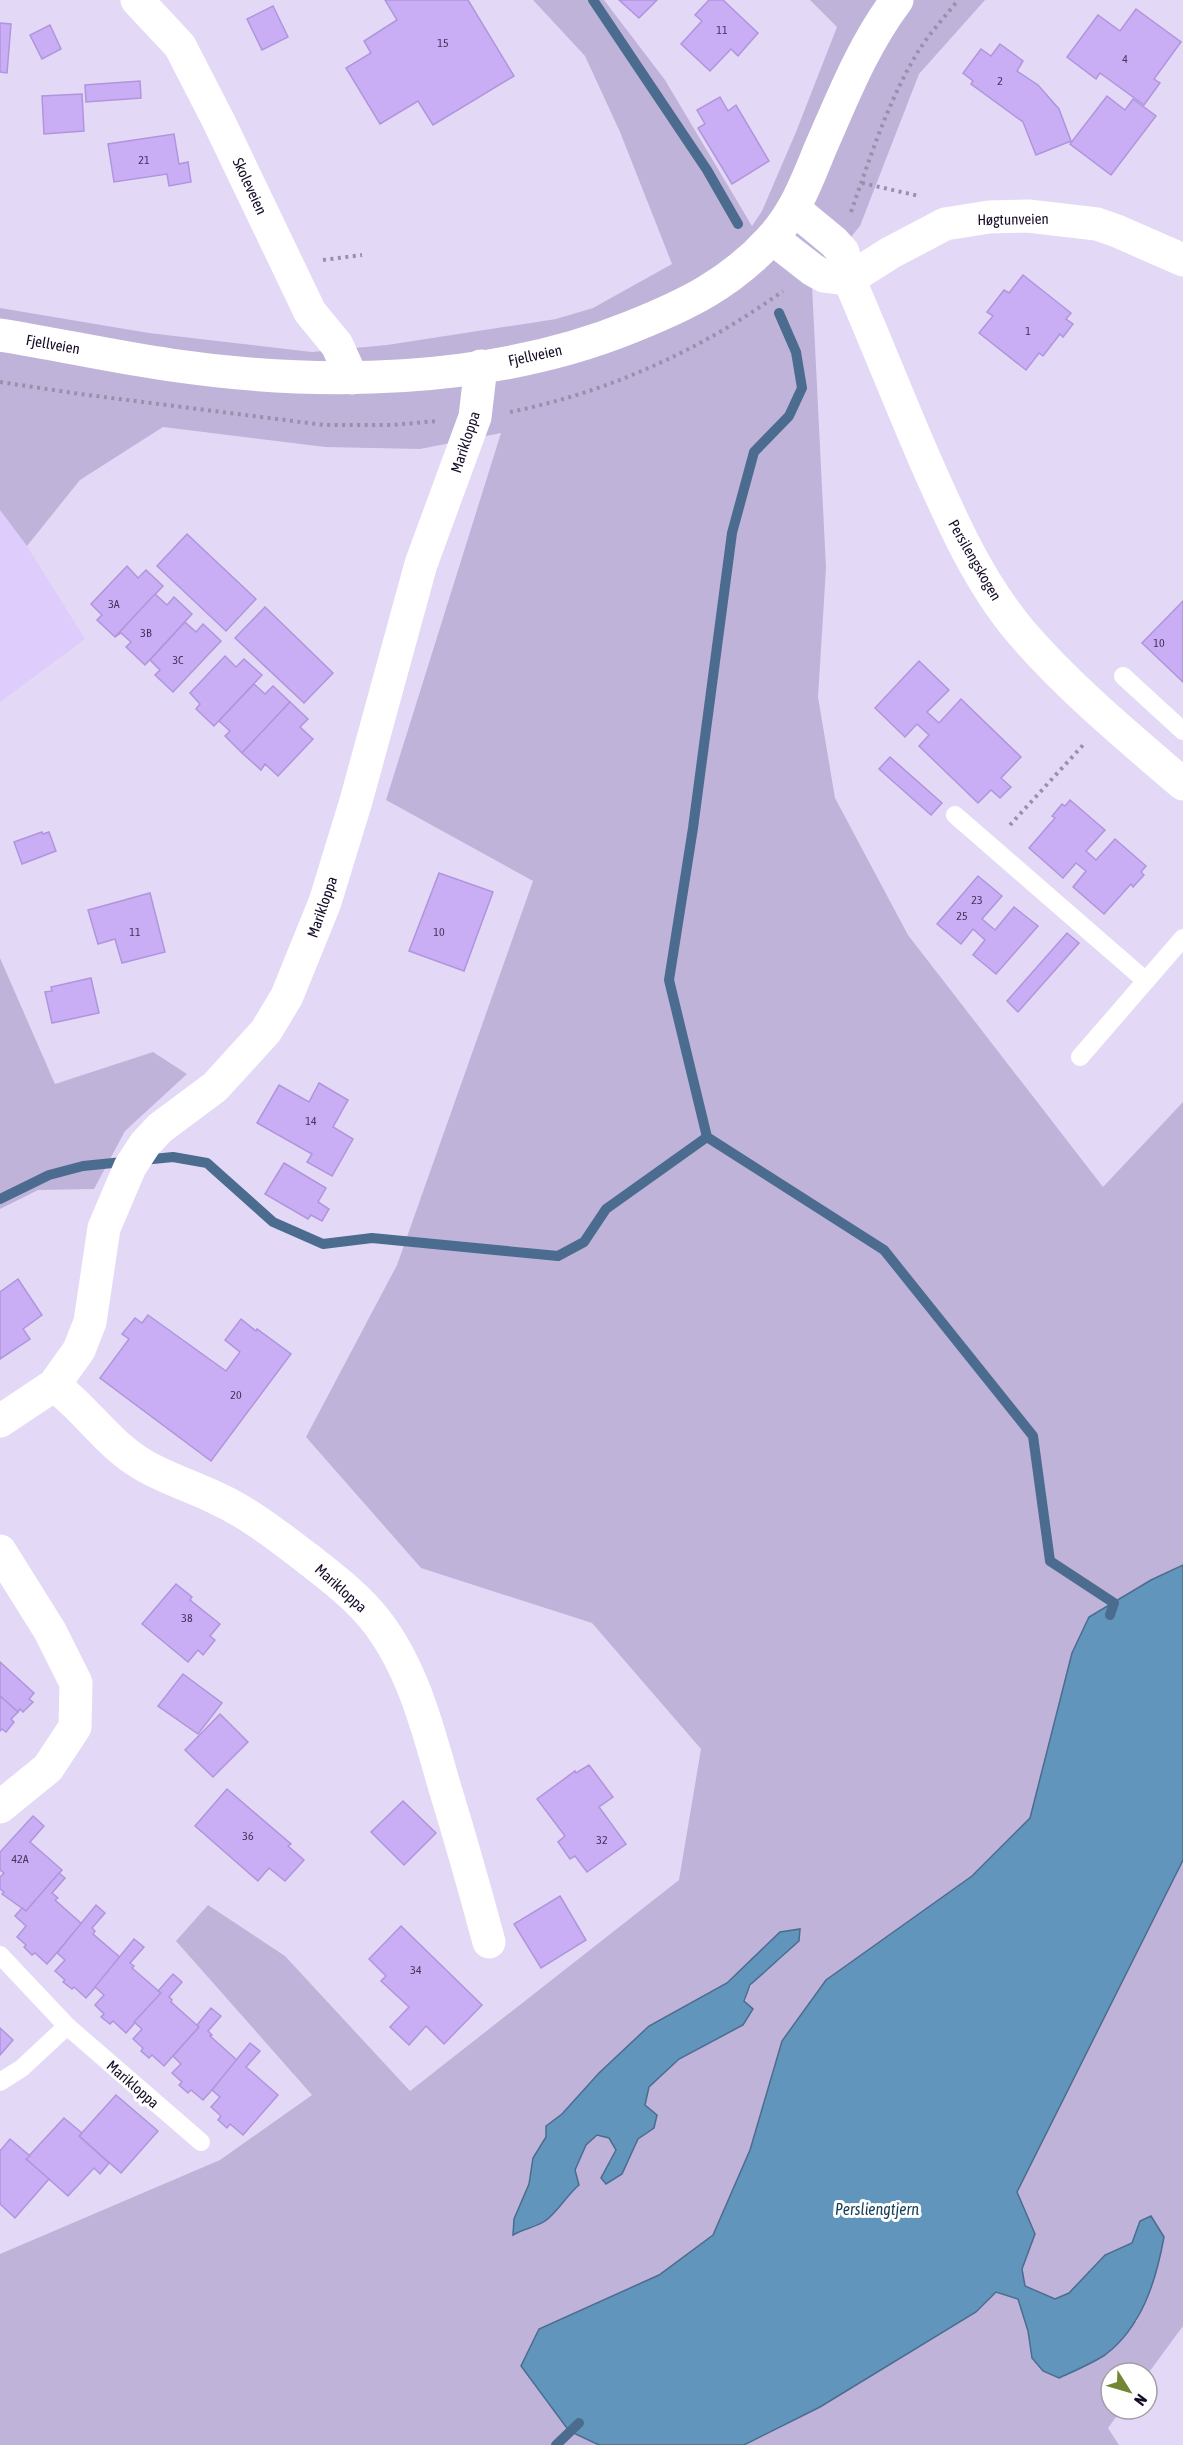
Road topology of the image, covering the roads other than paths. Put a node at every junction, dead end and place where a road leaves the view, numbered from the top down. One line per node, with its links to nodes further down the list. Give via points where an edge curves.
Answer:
1 (137, 0): 9 (street, Skoleveien, via 180,46 310,312 337,345)
2 (897, 0): 3 (street, Fjellveien, via 859,59)
3 (794, 209): 4 (street, Fjellveien); 6 (street, Persilengskogen, via 843,252)
4 (772, 238): 6 (street, via 824,276); 8 (street, Fjellveien, via 717,286 685,306 599,340)
5 (1183, 260): 6 (street, Høgtunveien, via 1097,224 1028,216 989,217 945,224)
6 (849, 279): 12 (street, Persilengskogen, via 955,529 991,591 1020,630 1107,719)
7 (0, 335): 9 (street, Fjellveien, via 171,365 281,376)
8 (481, 366): 9 (street, Fjellveien, via 419,375); 17 (street, Marikloppa, via 475,417 421,564 325,902 291,985 266,1031 215,1086 160,1128 130,1167 104,1228 90,1322 79,1350)
9 (352, 378)
10 (1123, 676): 11 (lane)
11 (1183, 731)
12 (1183, 783)
13 (955, 815): 15 (lane)
14 (1183, 938): 15 (lane)
15 (1146, 981): 16 (lane)
16 (1080, 1057)
17 (54, 1385): 18 (street, Marikloppa); 21 (street, Marikloppa, via 123,1451 145,1466 255,1519 341,1585 378,1623 405,1670 424,1718)
18 (0, 1421)
19 (0, 1551): 20 (street, via 51,1631 76,1683 75,1727 48,1768)
20 (0, 1807)
21 (489, 1942)
22 (0, 1955): 23 (lane, Marikloppa)
23 (67, 2026): 24 (lane, via 22,2068); 25 (lane, Marikloppa)
24 (0, 2082)
25 (201, 2142)

